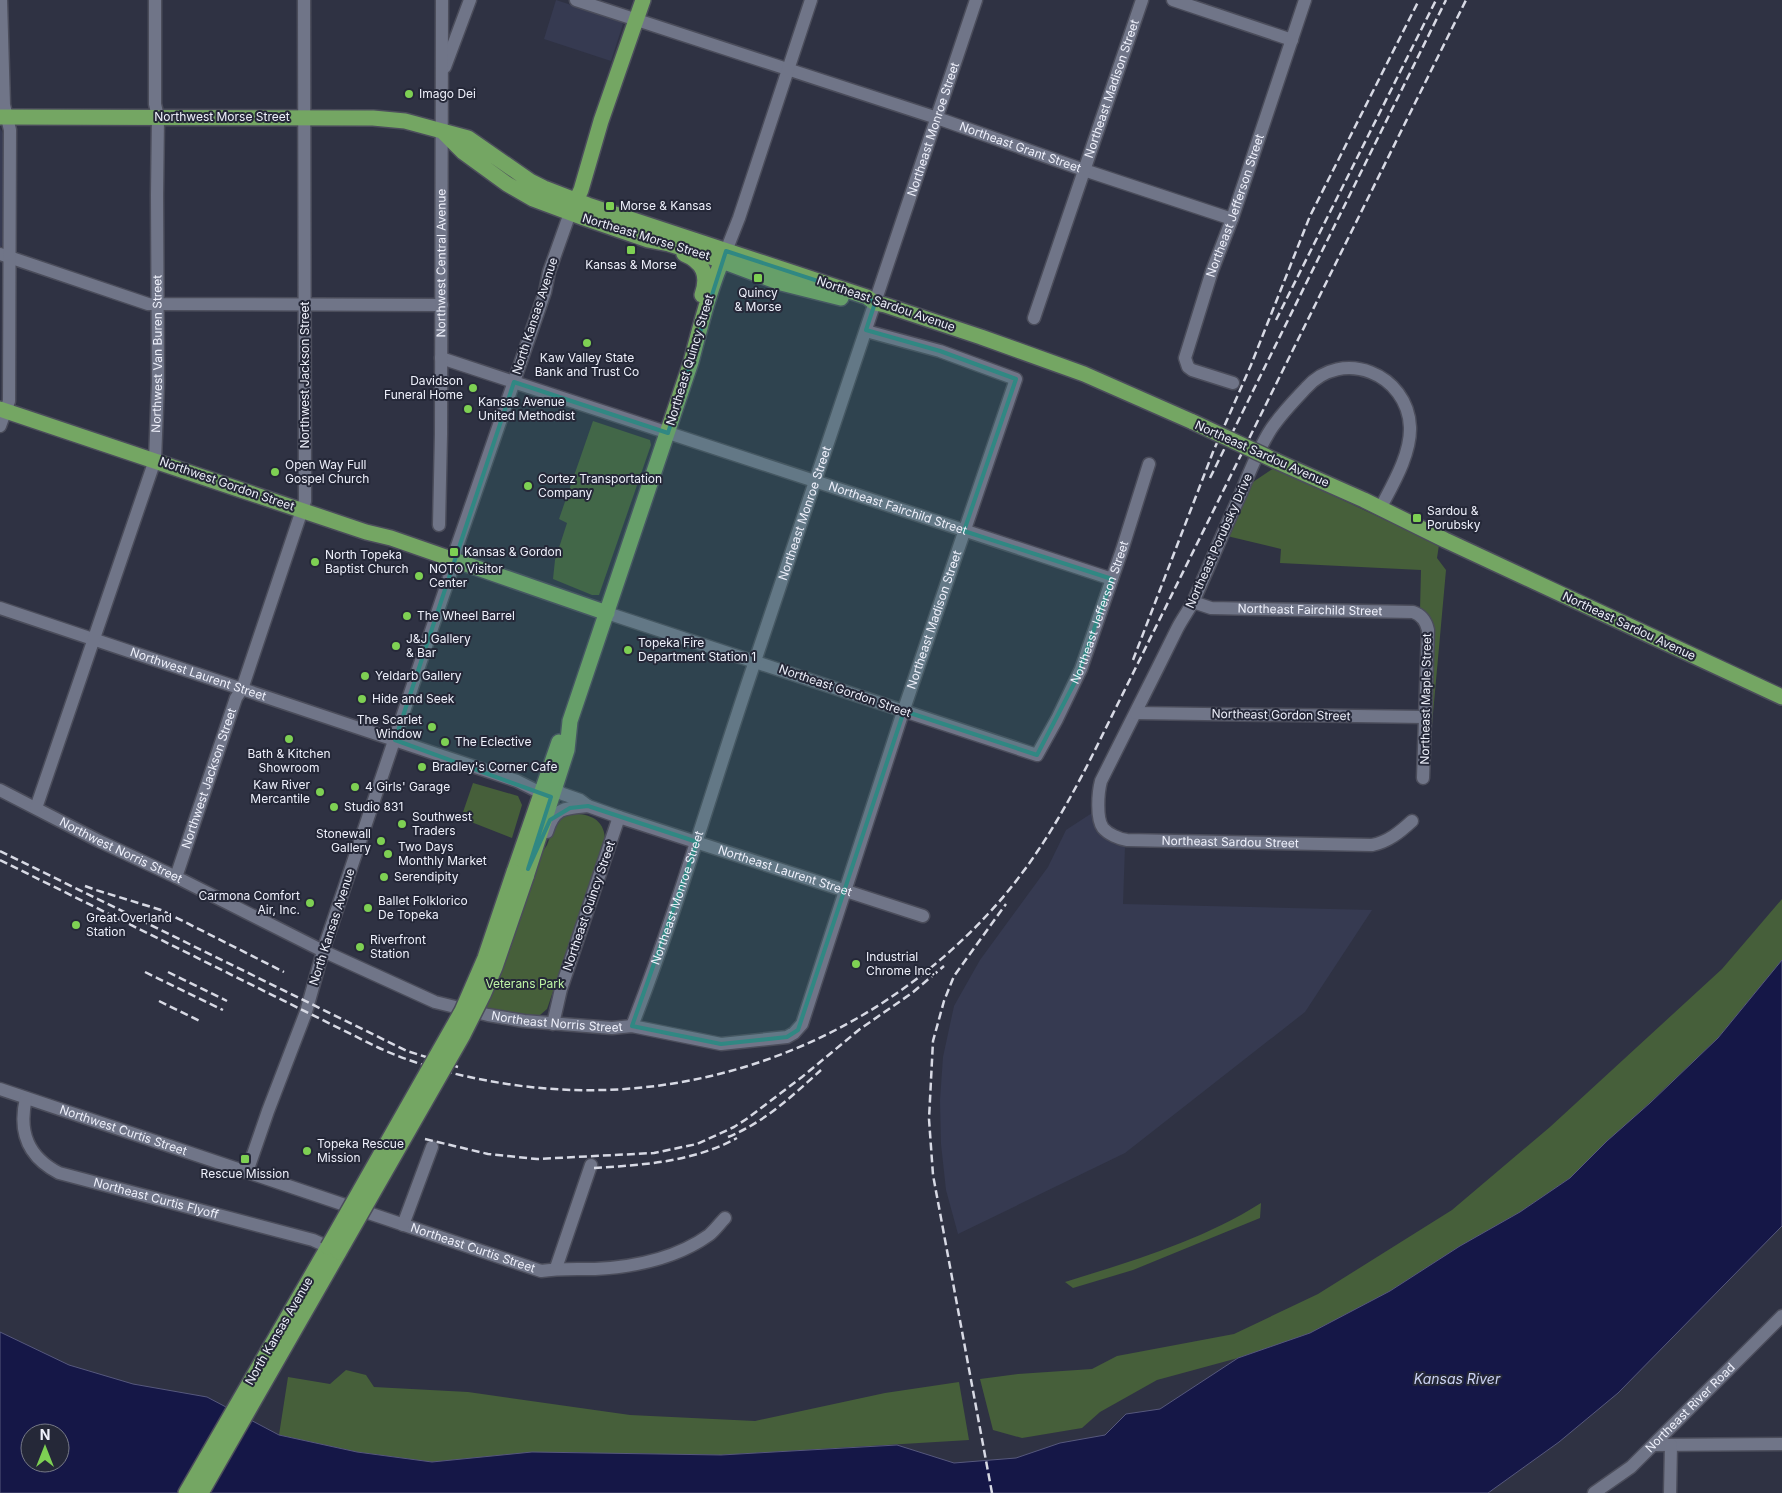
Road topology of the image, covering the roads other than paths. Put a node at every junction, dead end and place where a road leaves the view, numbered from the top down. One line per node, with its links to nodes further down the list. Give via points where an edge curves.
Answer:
1 (1, 0): 17 (street)
2 (154, 0): 18 (street, Northwest Van Buren Street, via 155,104)
3 (304, 0): 19 (street, Northwest Jackson Street)
4 (442, 0): 16 (street, Northwest Central Avenue)
5 (470, 0): 16 (street)
6 (576, 0): 13 (street, Northeast Grant Street)
7 (643, 0): 13 (main road, North Kansas Avenue)
8 (811, 0): 15 (street, Northeast Quincy Street)
9 (976, 0): 20 (street, Northeast Monroe Street)
10 (1142, 0): 22 (street, Northeast Madison Street)
11 (1173, 0): 14 (street)
12 (1305, 0): 14 (street, Northeast Jefferson Street)
13 (636, 20): 15 (street, Northeast Grant Street); 23 (main road, North Kansas Avenue)
14 (1292, 40): 24 (street, Northeast Jefferson Street)
15 (788, 69): 20 (street, Northeast Grant Street); 27 (street, Northeast Quincy Street)
16 (442, 76): 21 (street, Northwest Central Avenue)
17 (3, 117): 18 (main road, Northwest Morse Street); 26 (street, via 10,130)
18 (158, 117): 19 (main road, Northwest Morse Street); 29 (street, Northwest Van Buren Street)
19 (304, 118): 21 (main road, Northwest Morse Street, via 392,119); 30 (street, Northwest Jackson Street)
20 (937, 118): 22 (street, Northeast Grant Street); 28 (street, Northeast Monroe Street)
21 (443, 132): 23 (main road, Northwest Morse Street, via 468,138); 31 (street, Northwest Central Avenue)
22 (1084, 170): 24 (street, Northeast Grant Street); 32 (street, Northeast Madison Street)
23 (573, 206): 25 (main road, Northeast Morse Street); 27 (main road, Northeast Morse Street); 36 (street, North Kansas Avenue)
24 (1232, 219): 37 (street, Northeast Jefferson Street, via 1185,358 1192,370)
25 (648, 240): 27 (main road, Northeast Morse Street); 34 (main road, via 695,259 703,268 704,288 695,321)
26 (5, 255): 29 (street, via 140,302); 38 (street, via 9,401)
27 (724, 256): 28 (main road, Northeast Sardou Avenue, via 867,297); 34 (main road, Northeast Quincy Street)
28 (875, 303): 33 (street, Northeast Monroe Street); 44 (main road, Northeast Sardou Avenue, bridge, via 1084,374)
29 (158, 304): 30 (street); 41 (street, Northwest Van Buren Street)
30 (305, 305): 31 (street); 45 (street, Northwest Jackson Street, via 305,501)
31 (442, 305): 35 (street, Northwest Central Avenue)
32 (1034, 318)
33 (866, 330): 43 (street, Northeast Monroe Street); 47 (street, Northeast Madison Street, via 940,351 1016,379)
34 (696, 346): 40 (main road, Northeast Quincy Street)
35 (441, 358): 36 (street, Northeast Fairchild Street); 46 (street, Northwest Central Avenue)
36 (514, 382): 40 (street, Northeast Fairchild Street); 48 (street, North Kansas Avenue)
37 (1233, 383)
38 (3, 410): 39 (street); 41 (main road, Northwest Gordon Street)
39 (0, 426)
40 (668, 433): 43 (street, Northeast Fairchild Street); 52 (main road, Northeast Quincy Street)
41 (155, 460): 45 (main road, Northwest Gordon Street); 54 (street, Northwest Van Buren Street)
42 (1149, 464): 49 (street, Northeast Jefferson Street)
43 (815, 482): 47 (street, Northeast Fairchild Street); 55 (street, Northeast Monroe Street)
44 (1381, 508): 50 (street, Northeast Porubsky Drive, via 1409,444 1408,413 1394,389 1380,376 1358,367 1333,369 1314,379 1268,433); 57 (main road, Northeast Sardou Avenue)
45 (302, 510): 48 (main road, Northwest Gordon Street); 56 (street, Northwest Jackson Street)
46 (439, 525)
47 (964, 531): 49 (street, Northeast Fairchild Street); 58 (street, Northeast Madison Street)
48 (453, 560): 52 (main road, Northeast Gordon Street); 62 (street, North Kansas Avenue)
49 (1112, 579): 63 (street, Northeast Jefferson Street, via 1076,680)
50 (1193, 602): 53 (street, Northeast Fairchild Street, via 1211,608 1413,612); 59 (street, Northeast Porubsky Drive)
51 (0, 608): 54 (street, Northwest Laurent Street)
52 (607, 613): 55 (street, Northeast Gordon Street); 61 (main road, Northeast Quincy Street)
53 (1425, 620): 60 (street, Northeast Maple Street, via 1428,630)
54 (93, 640): 56 (street, Northwest Laurent Street); 70 (street, Northwest Van Buren Street)
55 (755, 661): 58 (street, Northeast Gordon Street); 73 (street, Northeast Monroe Street)
56 (242, 690): 62 (street, Northwest Laurent Street); 75 (street, Northwest Jackson Street, via 236,698)
57 (1782, 697)
58 (904, 711): 63 (street, Northeast Gordon Street); 76 (street, Northeast Madison Street)
59 (1136, 713): 60 (street, Northeast Gordon Street); 68 (street, Northeast Porubsky Drive, via 1101,781)
60 (1426, 718): 64 (street, Northeast Maple Street)
61 (570, 721): 65 (main road, Northeast Quincy Street, via 566,750); 67 (main road, Northeast Quincy Street)
62 (395, 740): 67 (street); 78 (street, North Kansas Avenue)
63 (1037, 755)
64 (1423, 778)
65 (555, 785): 69 (street, Northeast Laurent Street, via 560,793); 74 (main road, Northeast Quincy Street)
66 (0, 790): 70 (street, Northwest Norris Street)
67 (541, 792): 74 (main road, Northeast Quincy Street)
68 (1098, 802): 72 (street, Northeast Sardou Street, via 1104,830 1127,840 1372,845 1390,839)
69 (588, 806): 71 (street, Northeast Laurent Street); 74 (street, Northeast Laurent Street, via 564,809 555,814 545,839)
70 (36, 808): 75 (street, Northwest Norris Street)
71 (619, 817): 73 (street, Northeast Laurent Street); 79 (street, Northeast Quincy Street)
72 (1412, 821)
73 (697, 842): 76 (street, Northeast Laurent Street); 80 (street, Northeast Monroe Street)
74 (523, 873): 89 (main road, North Kansas Avenue, bridge, via 462,1011)
75 (176, 878): 78 (street, Northwest Norris Street)
76 (845, 891): 77 (street, Northeast Laurent Street); 81 (street, Northeast Madison Street)
77 (923, 916)
78 (322, 951): 79 (street, Northeast Norris Street, via 434,1002 488,1015); 86 (street, North Kansas Avenue, via 306,1012)
79 (553, 1024): 80 (street, Northeast Norris Street, via 612,1028)
80 (632, 1026): 81 (street, Northeast Norris Street, via 721,1044 787,1037)
81 (798, 1030)
82 (0, 1089): 83 (street, Northwest Curtis Street)
83 (26, 1098): 86 (street, Northwest Curtis Street); 89 (street, Northeast Curtis Flyoff, via 23,1126 27,1141 37,1157 59,1173 314,1240)
84 (432, 1147): 88 (street)
85 (591, 1165): 90 (street)
86 (247, 1172): 88 (street, Northeast Curtis Street)
87 (725, 1218): 90 (street, Northeast Curtis Street, via 709,1234 655,1259 615,1267)
88 (403, 1225): 90 (street, Northeast Curtis Street, via 541,1270)
89 (334, 1249): 95 (main road, North Kansas Avenue); 96 (main road, North Kansas Avenue)
90 (556, 1268)
91 (1782, 1316): 93 (street, Northeast River Road)
92 (1782, 1444): 94 (street)
93 (1654, 1445): 94 (street); 97 (street, Northeast River Road, via 1631,1467)
94 (1671, 1445): 98 (street)
95 (186, 1493)
96 (201, 1493)
97 (1594, 1493)
98 (1670, 1493)

